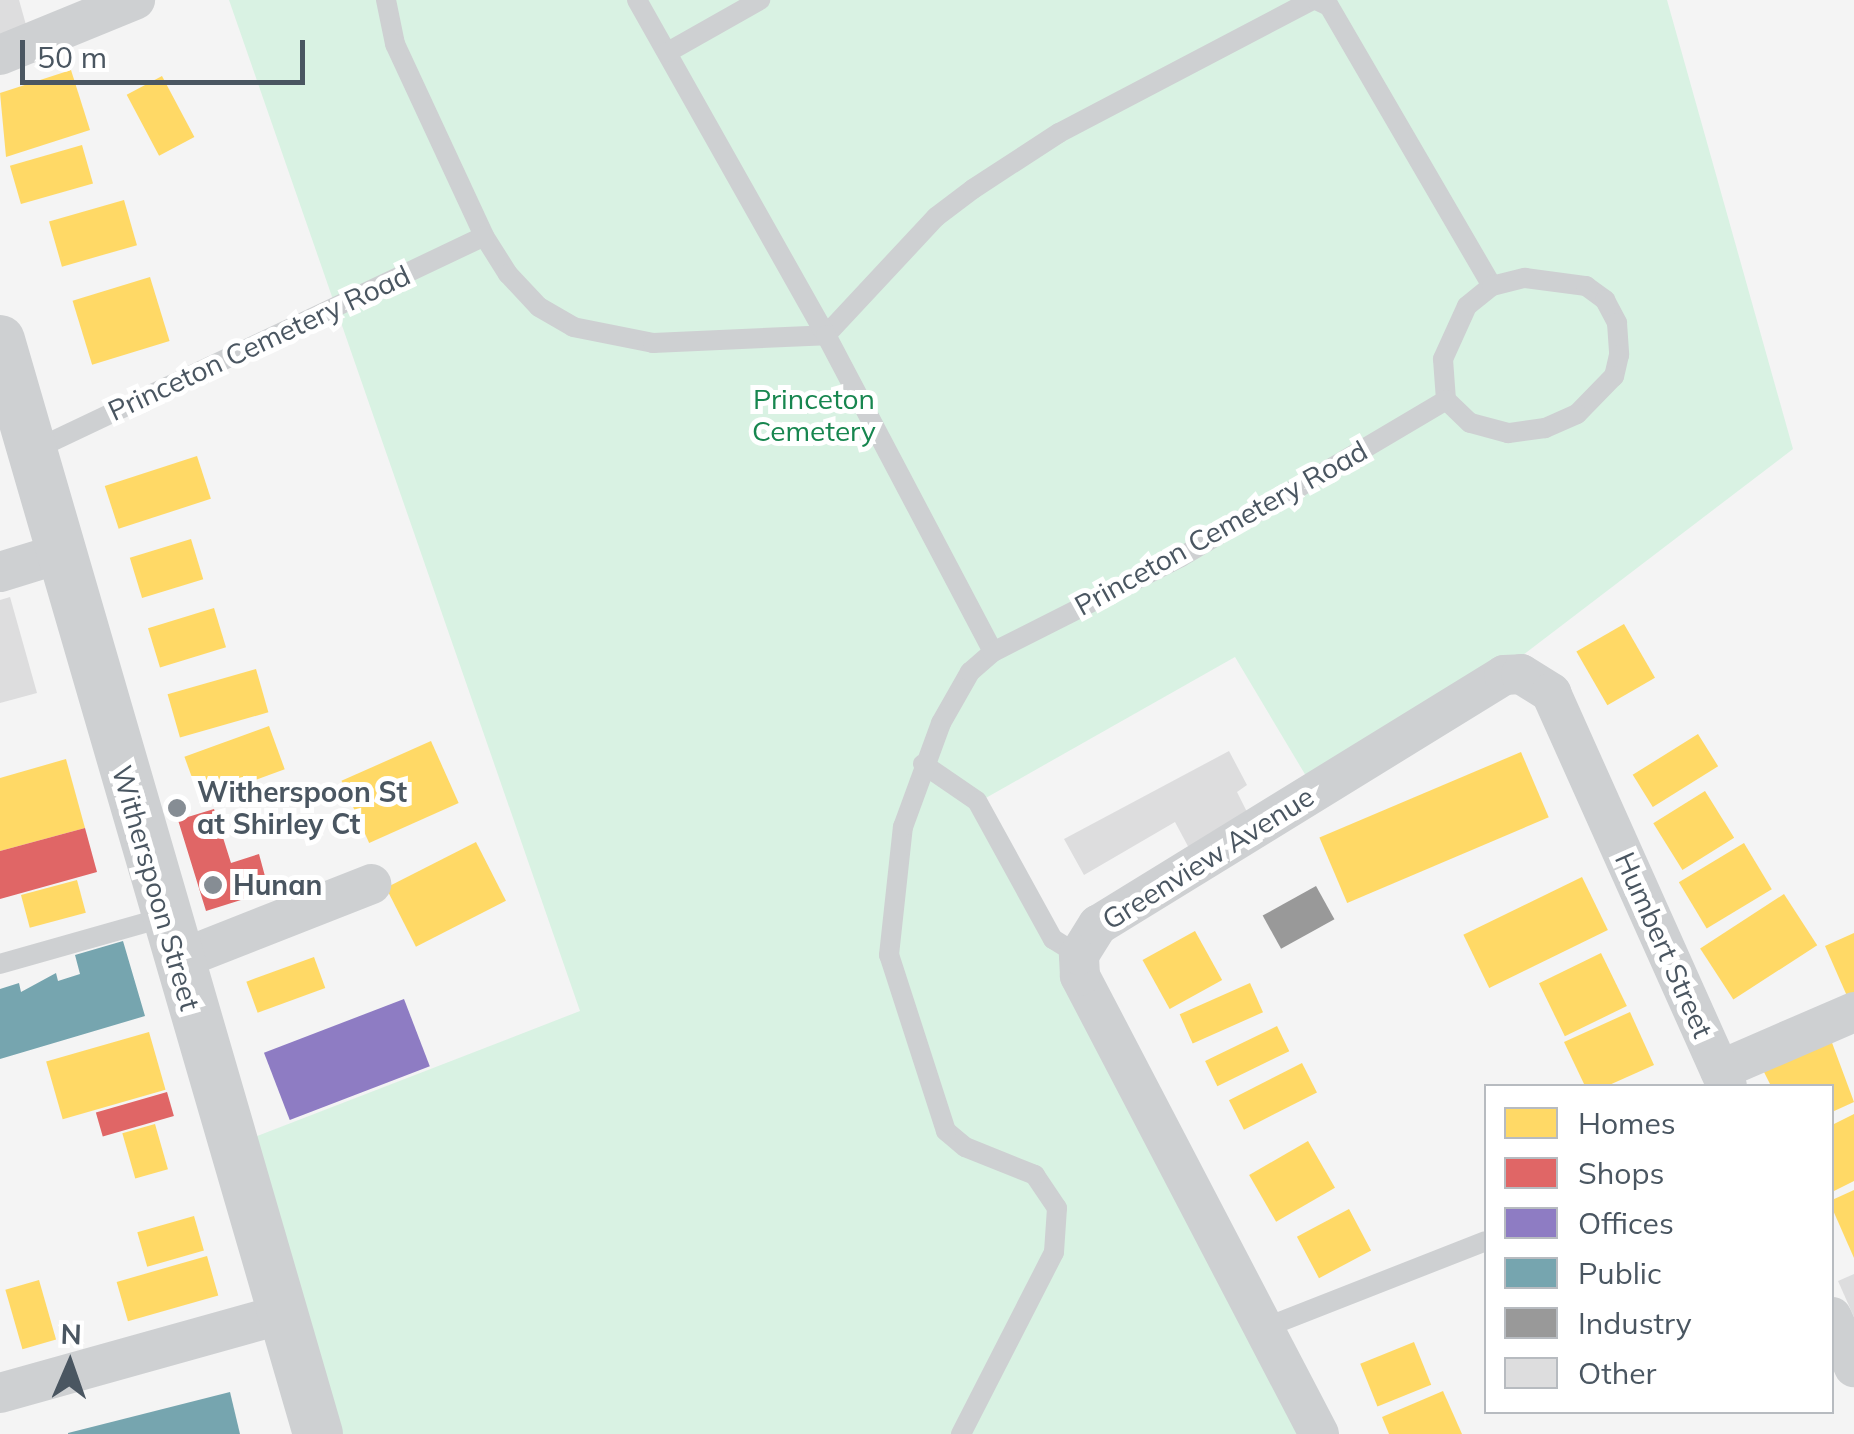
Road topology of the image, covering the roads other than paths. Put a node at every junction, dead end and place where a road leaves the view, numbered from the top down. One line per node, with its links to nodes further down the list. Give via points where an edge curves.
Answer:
1 (135, 0): 6 (street)
2 (386, 0): 9 (lane, via 395,44)
3 (637, 0): 7 (lane)
4 (760, 0): 7 (lane)
5 (1314, 0): 10 (lane, via 1329,6); 11 (lane, via 1059,133 973,188 936,217)
6 (88, 9): 8 (street)
7 (668, 52): 11 (lane)
8 (0, 55)
9 (484, 236): 11 (lane, via 539,308 615,340); 14 (lane, Princeton Cemetery Road)
10 (1492, 286): 13 (lane, via 1452,329 1443,360); 13 (lane, via 1556,278 1605,300 1617,324 1614,376 1578,414 1545,428 1508,433 1470,423)
11 (826, 335): 17 (lane)
12 (0, 340): 14 (street, Witherspoon Street)
13 (1446, 400): 17 (lane, Princeton Cemetery Road, via 1181,558)
14 (34, 450): 15 (street, Witherspoon Street)
15 (62, 553): 16 (street); 21 (street, Witherspoon Street)
16 (0, 572)
17 (994, 652): 18 (lane, Princeton Cemetery Road, via 970,672)
18 (923, 764): 22 (lane, via 957,782 993,820 1054,940); 31 (lane, Princeton Cemetery Road, via 893,877 888,954 931,1102 946,1131 964,1147 1034,1175 1057,1208 1054,1252)
19 (1601, 803): 22 (street, Greenview Avenue, via 1551,693 1538,679 1504,676 1098,925); 25 (street, Humbert Street)
20 (371, 884): 21 (street)
21 (170, 939): 23 (lane); 27 (street, Witherspoon Street)
22 (1079, 955): 28 (street, Greenview Avenue, via 1080,976)
23 (0, 964)
24 (1854, 1012): 25 (street)
25 (1724, 1078)
26 (1484, 1243): 28 (lane)
27 (283, 1314): 29 (street); 30 (street, Witherspoon Street)
28 (1264, 1328): 32 (street, Greenview Avenue)
29 (0, 1392)
30 (318, 1434)
31 (961, 1434)
32 (1319, 1434)

